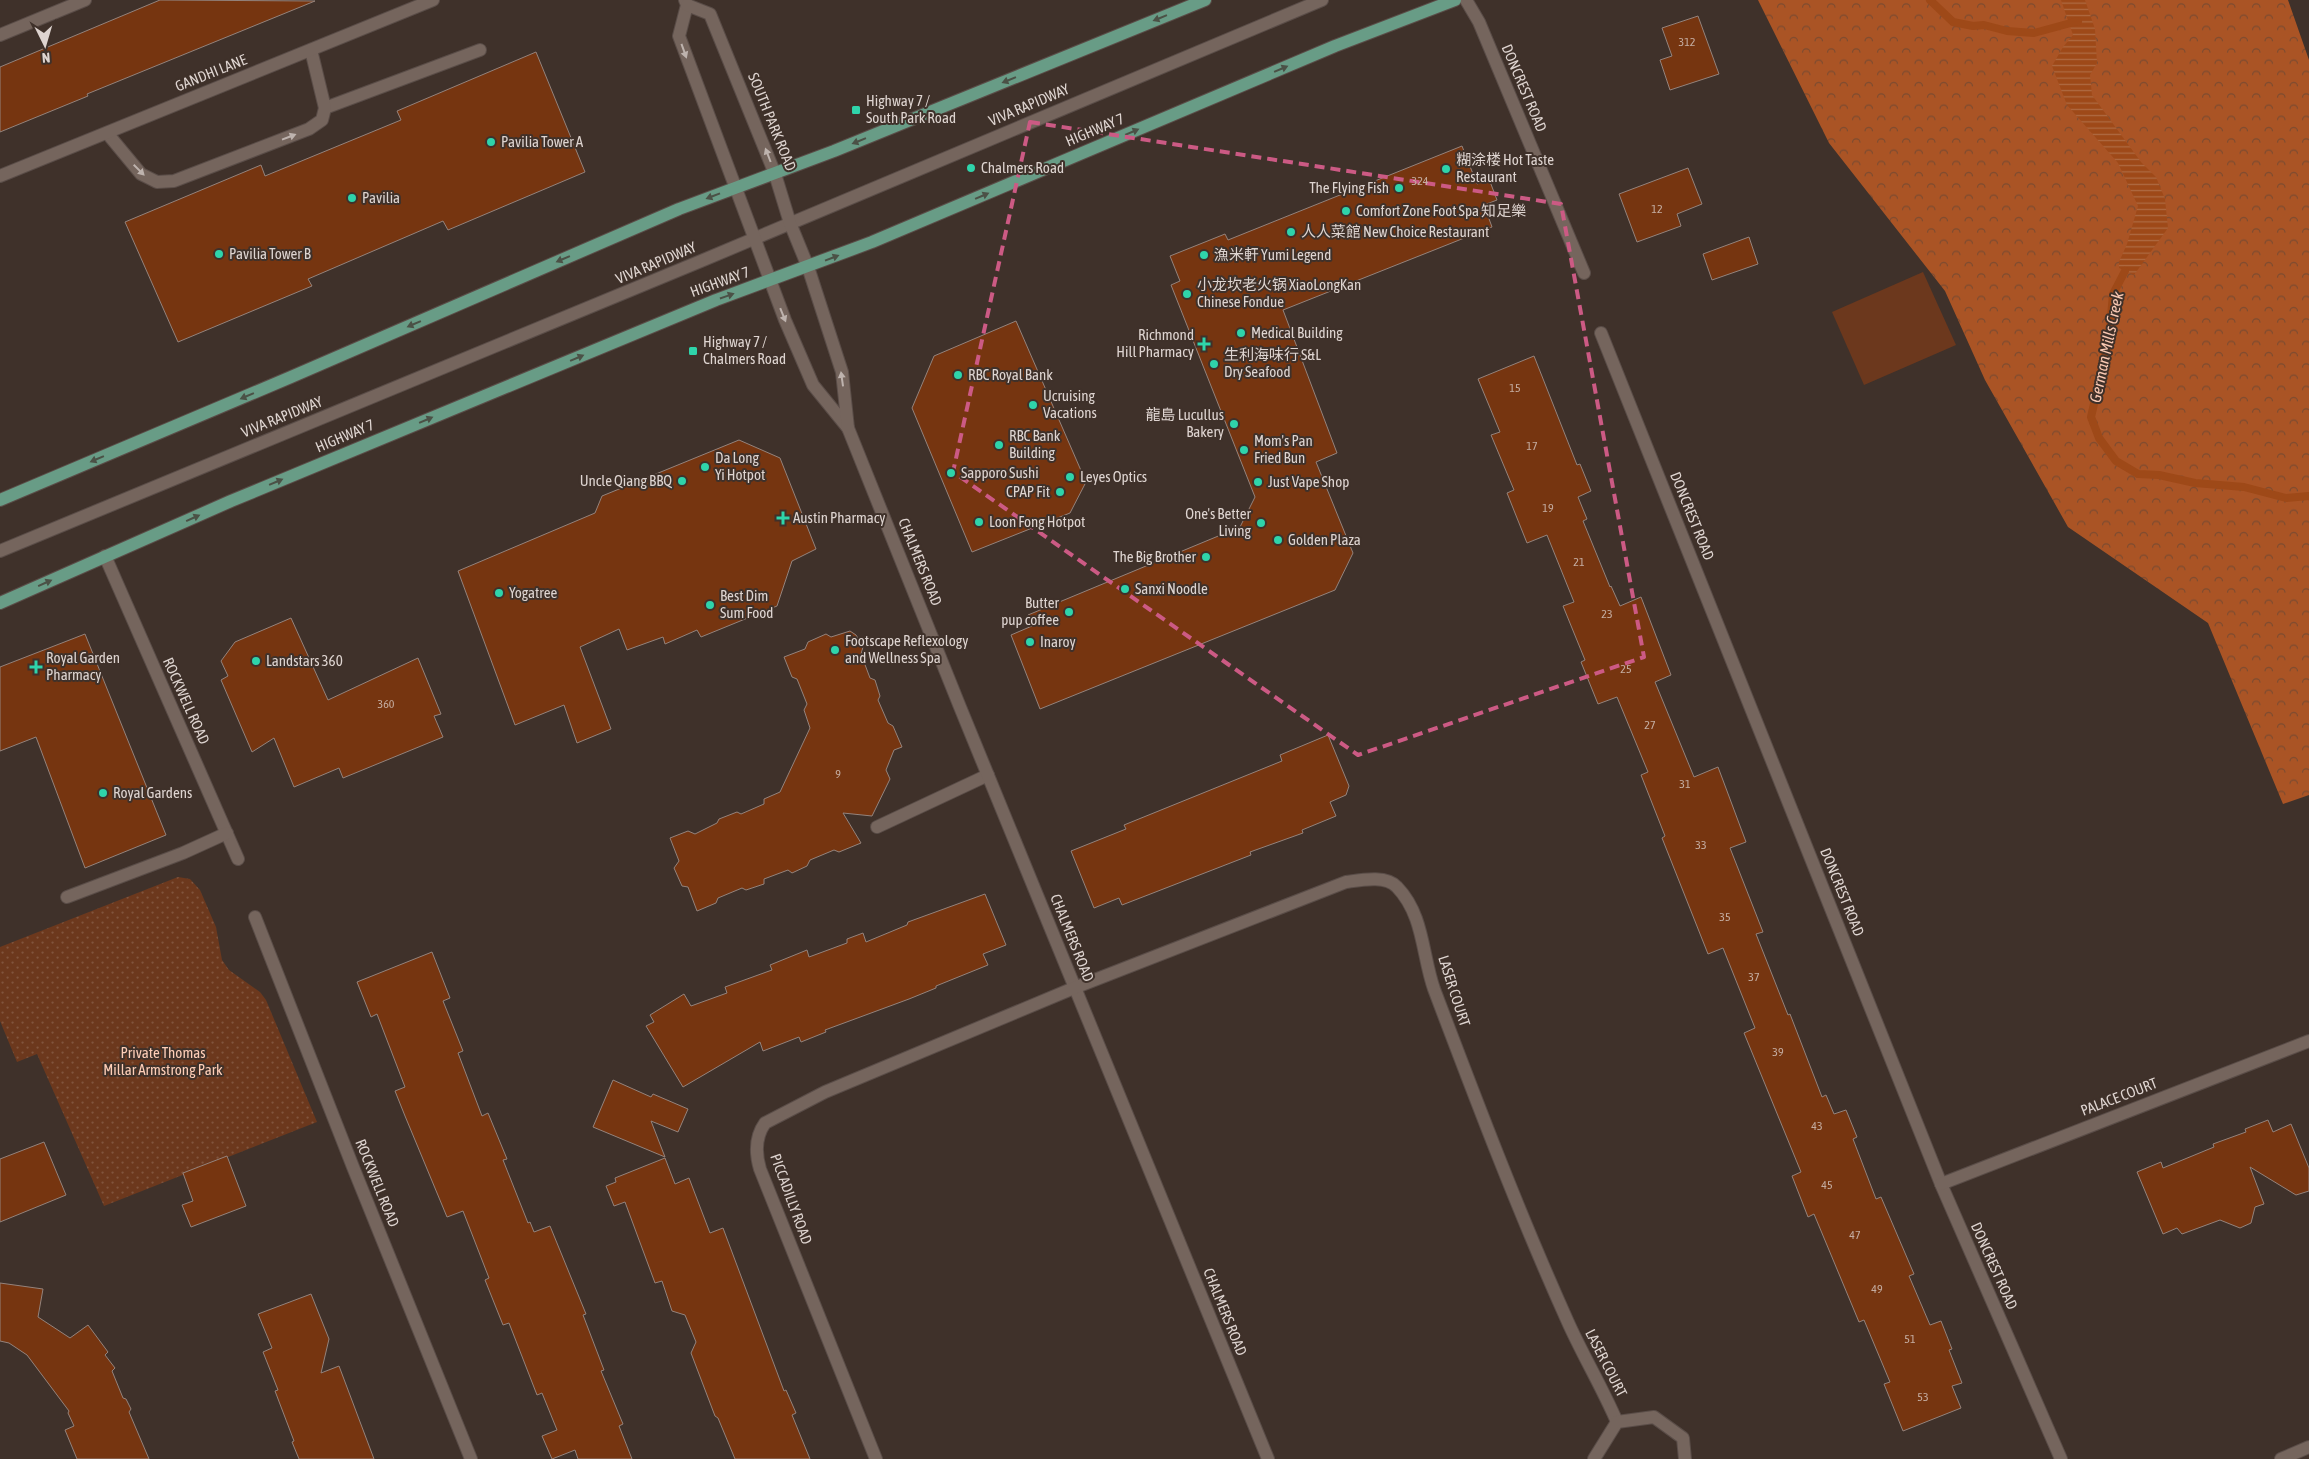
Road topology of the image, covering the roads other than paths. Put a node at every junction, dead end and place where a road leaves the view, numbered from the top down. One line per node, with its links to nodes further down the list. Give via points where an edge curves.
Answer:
1 (85, 0): 8 (street)
2 (433, 0): 9 (street, GANDHI LANE)
3 (1205, 0): 13 (main road, one-way to 13)
4 (1322, 0): 16 (street, VIVA RAPIDWAY)
5 (1455, 0): 18 (main road, HIGHWAY 7, one-way to 5, via 1335,46)
6 (1466, 0): 19 (street, DONCREST ROAD)
7 (686, 2): 13 (street, SOUTH PARK ROAD, one-way to 7, via 710,14); 15 (street, SOUTH PARK ROAD, one-way to 15, via 679,36)
8 (0, 35)
9 (311, 50): 11 (street); 12 (street, GANDHI LANE)
10 (480, 50): 11 (street)
11 (325, 108): 12 (street, one-way to 11, via 141,174 157,182 174,181 310,129 322,120)
12 (107, 133): 14 (street, GANDHI LANE)
13 (775, 174): 15 (main road); 16 (street, SOUTH PARK ROAD)
14 (0, 176)
15 (735, 188): 17 (street, CHALMERS ROAD); 23 (main road, one-way to 23, via 679,209)
16 (790, 223): 17 (street, VIVA RAPIDWAY); 18 (street, SOUTH PARK ROAD)
17 (754, 239): 20 (street, CHALMERS ROAD); 24 (street, VIVA RAPIDWAY)
18 (808, 267): 20 (main road, HIGHWAY 7); 22 (street, CHALMERS ROAD, one-way to 18, via 842,372)
19 (1584, 273)
20 (770, 282): 22 (street, CHALMERS ROAD, one-way to 22, via 813,385); 25 (main road, HIGHWAY 7, one-way to 20, via 716,300)
21 (1601, 333): 35 (street, DONCREST ROAD)
22 (848, 428): 27 (street, CHALMERS ROAD)
23 (0, 500)
24 (0, 551)
25 (105, 556): 26 (main road, HIGHWAY 7, one-way to 25); 29 (street, ROCKWELL ROAD)
26 (0, 603)
27 (988, 776): 28 (street); 33 (street, CHALMERS ROAD)
28 (877, 827)
29 (227, 833): 30 (street, ROCKWELL ROAD); 31 (street)
30 (238, 858)
31 (67, 897)
32 (255, 917): 38 (street, ROCKWELL ROAD)
33 (1074, 988): 36 (street, LASER COURT, via 1346,882 1377,879 1396,886 1409,904 1422,934 1429,975 1485,1124 1567,1321); 39 (street, PICCADILLY ROAD, via 825,1092 777,1115 759,1132 760,1169); 40 (street, CHALMERS ROAD)
34 (2309, 1041): 35 (street, PALACE COURT)
35 (1941, 1184): 43 (street, DONCREST ROAD)
36 (1617, 1422): 41 (street, LASER COURT); 42 (street, LASER COURT, via 1654,1417 1683,1438)
37 (2309, 1448): 44 (street)
38 (471, 1459)
39 (876, 1459)
40 (1268, 1459)
41 (1594, 1459)
42 (1685, 1459)
43 (2061, 1459)
44 (2281, 1459)

